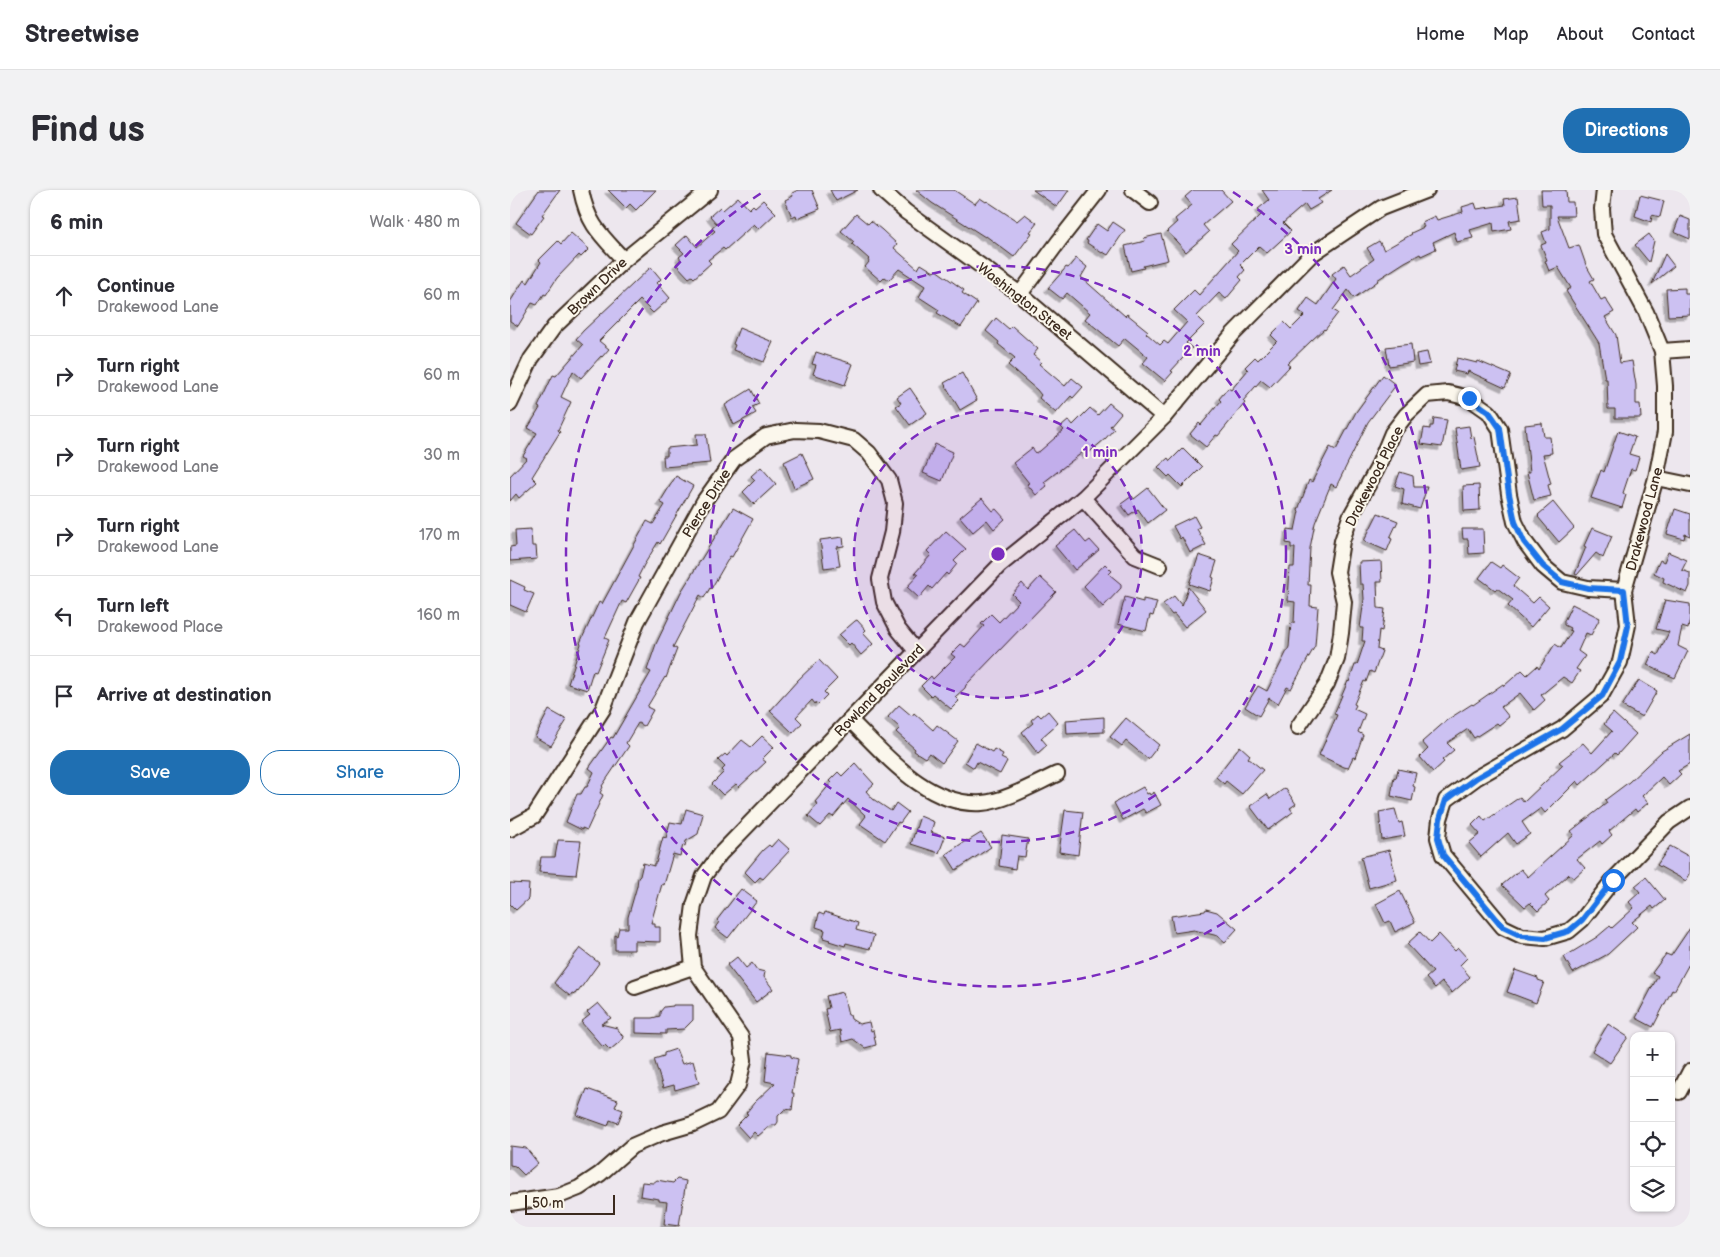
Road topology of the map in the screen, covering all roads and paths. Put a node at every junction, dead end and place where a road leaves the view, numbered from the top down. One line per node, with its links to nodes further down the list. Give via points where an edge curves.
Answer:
1 (581, 190): 9 (street, via 594,228)
2 (710, 190): 9 (street, Brown Drive)
3 (881, 190): 10 (street, Washington Street, via 906,212)
4 (1099, 190): 10 (street)
5 (1133, 190): 8 (street)
6 (1427, 190): 14 (street, Rowland Boulevard, via 1381,208 1312,254 1233,334)
7 (1604, 190): 12 (street, Drakewood Lane, via 1604,234 1646,312)
8 (1150, 203)
9 (624, 260): 13 (street, Brown Drive, via 554,328 531,359)
10 (1020, 294): 14 (street, Washington Street)
11 (1690, 349): 12 (street)
12 (1662, 351): 15 (street, Drakewood Lane, via 1666,386 1665,432)
13 (510, 404)
14 (1164, 417): 17 (street, Rowland Boulevard)
15 (1656, 478): 16 (street); 19 (street, Drakewood Lane)
16 (1690, 485)
17 (1083, 498): 18 (street, via 1135,556); 20 (street, Rowland Boulevard, via 1000,565)
18 (1160, 566)
19 (1624, 590): 22 (street, Drakewood Place, via 1588,588 1562,582 1543,566 1524,542 1515,522 1500,428 1489,412 1469,398 1448,393 1427,395 1392,433 1377,469 1350,517 1342,541 1338,572 1344,602 1337,659 1327,684); 24 (street, Drakewood Lane, via 1628,626 1620,662 1602,696 1562,729 1476,778 1446,800 1438,838 1443,855 1503,927 1522,936 1545,938 1569,931 1582,920 1613,880 1669,822)
20 (916, 651): 21 (street, Rowland Boulevard); 25 (street, Pierce Drive, via 891,616 884,602 880,579 892,532 895,503 889,480 869,453 854,440 795,430 766,436 734,459 704,502 637,622 603,709 534,816)
21 (850, 720): 23 (street, via 915,782 960,802 982,803 1014,794); 26 (street, Rowland Boulevard, via 720,854 704,876 694,905 690,936)
22 (1298, 727)
23 (1057, 774)
24 (1690, 808)
25 (510, 829)
26 (693, 967): 27 (street); 30 (street, Rowland Boulevard, via 741,1037 744,1060 738,1085 718,1112 632,1146 579,1188 559,1196)
27 (635, 987)
28 (1690, 1071): 29 (street)
29 (1679, 1092)
30 (510, 1203)

